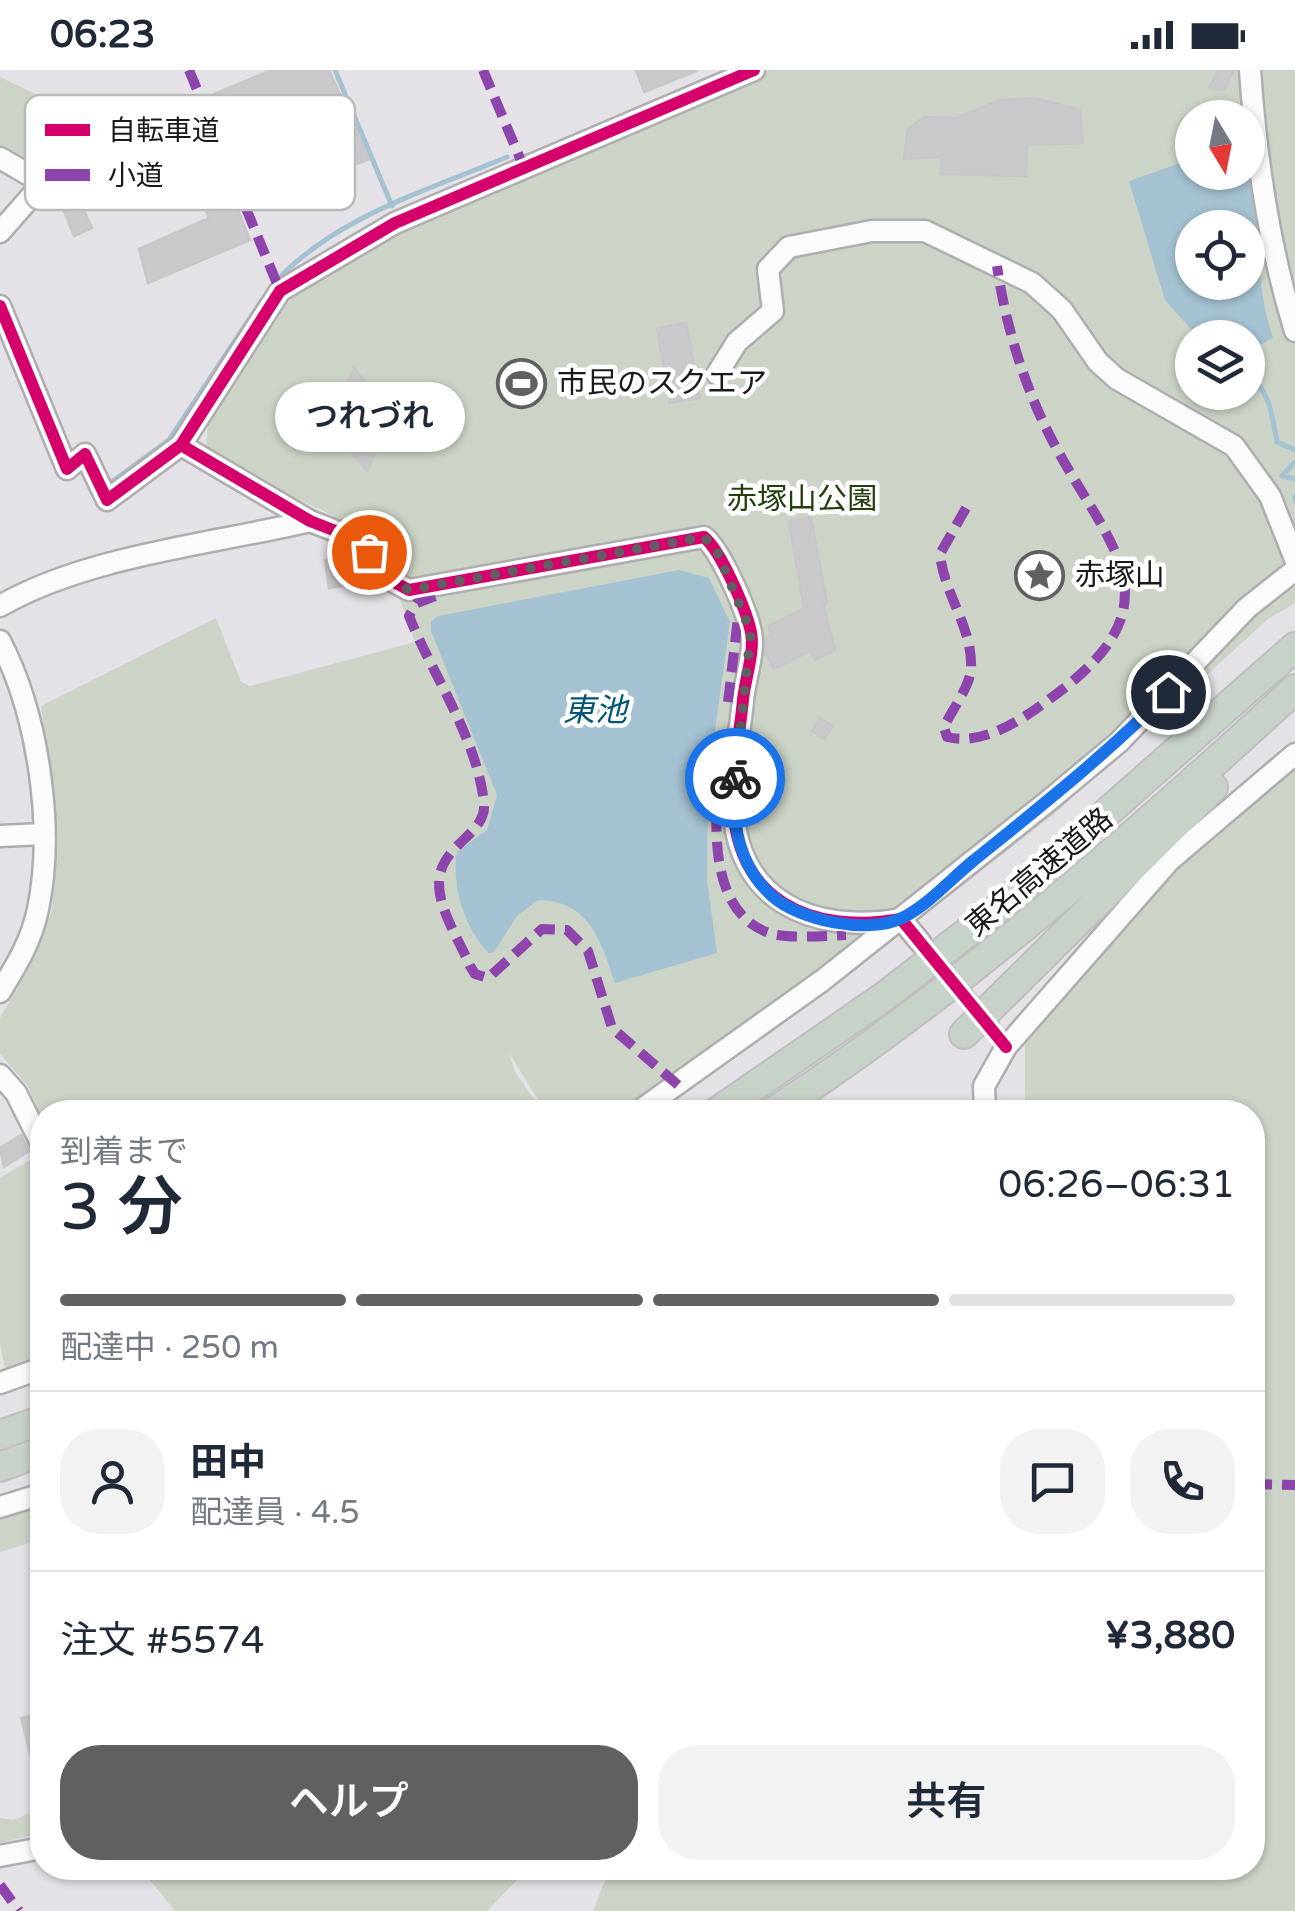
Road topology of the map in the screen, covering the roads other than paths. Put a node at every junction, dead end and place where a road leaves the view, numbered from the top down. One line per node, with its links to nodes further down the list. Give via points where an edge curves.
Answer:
1 (754, 70): 10 (street, via 395,224 280,291)
2 (1250, 70): 8 (street, via 1278,278)
3 (0, 158): 4 (street)
4 (25, 173)
5 (25, 204): 6 (street)
6 (0, 232)
7 (0, 306): 10 (street, via 67,469 85,454 107,500)
8 (1295, 330)
9 (717, 374): 12 (street, via 738,342 773,311 768,270 789,248 872,231 925,231 1032,283 1117,379 1234,446 1270,496)
10 (181, 445): 11 (street)
11 (310, 521): 14 (street, via 112,563); 22 (street, via 346,535 409,590 704,537 717,551 751,632 733,798 752,874 792,910 846,923)
12 (1293, 548)
13 (1295, 570): 22 (street, via 1247,608 1118,742)
14 (0, 606)
15 (0, 641): 20 (street, via 30,711)
16 (1295, 647): 28 (highway, 東名高速道路, via 995,911)
17 (1295, 688): 29 (highway, 東名高速道路, via 1062,896 922,1007)
18 (1295, 704): 25 (highway)
19 (1295, 754): 30 (street, via 1170,860 1000,1038)
20 (43, 834): 21 (street); 24 (street, via 38,911 24,953)
21 (0, 836)
22 (901, 919): 23 (street); 27 (street)
23 (920, 942)
24 (0, 992)
25 (964, 1034)
26 (0, 1075): 31 (street)
27 (654, 1100)
28 (734, 1100)
29 (789, 1100)
30 (984, 1100)
31 (30, 1120)
32 (30, 1372): 33 (street)
33 (0, 1383)
34 (30, 1422): 36 (highway)
35 (30, 1424): 37 (highway)
36 (0, 1426)
37 (0, 1435)
38 (30, 1456): 39 (highway)
39 (0, 1467)
40 (30, 1498): 41 (street)
41 (0, 1507)
42 (30, 1850): 43 (street)
43 (0, 1856)

